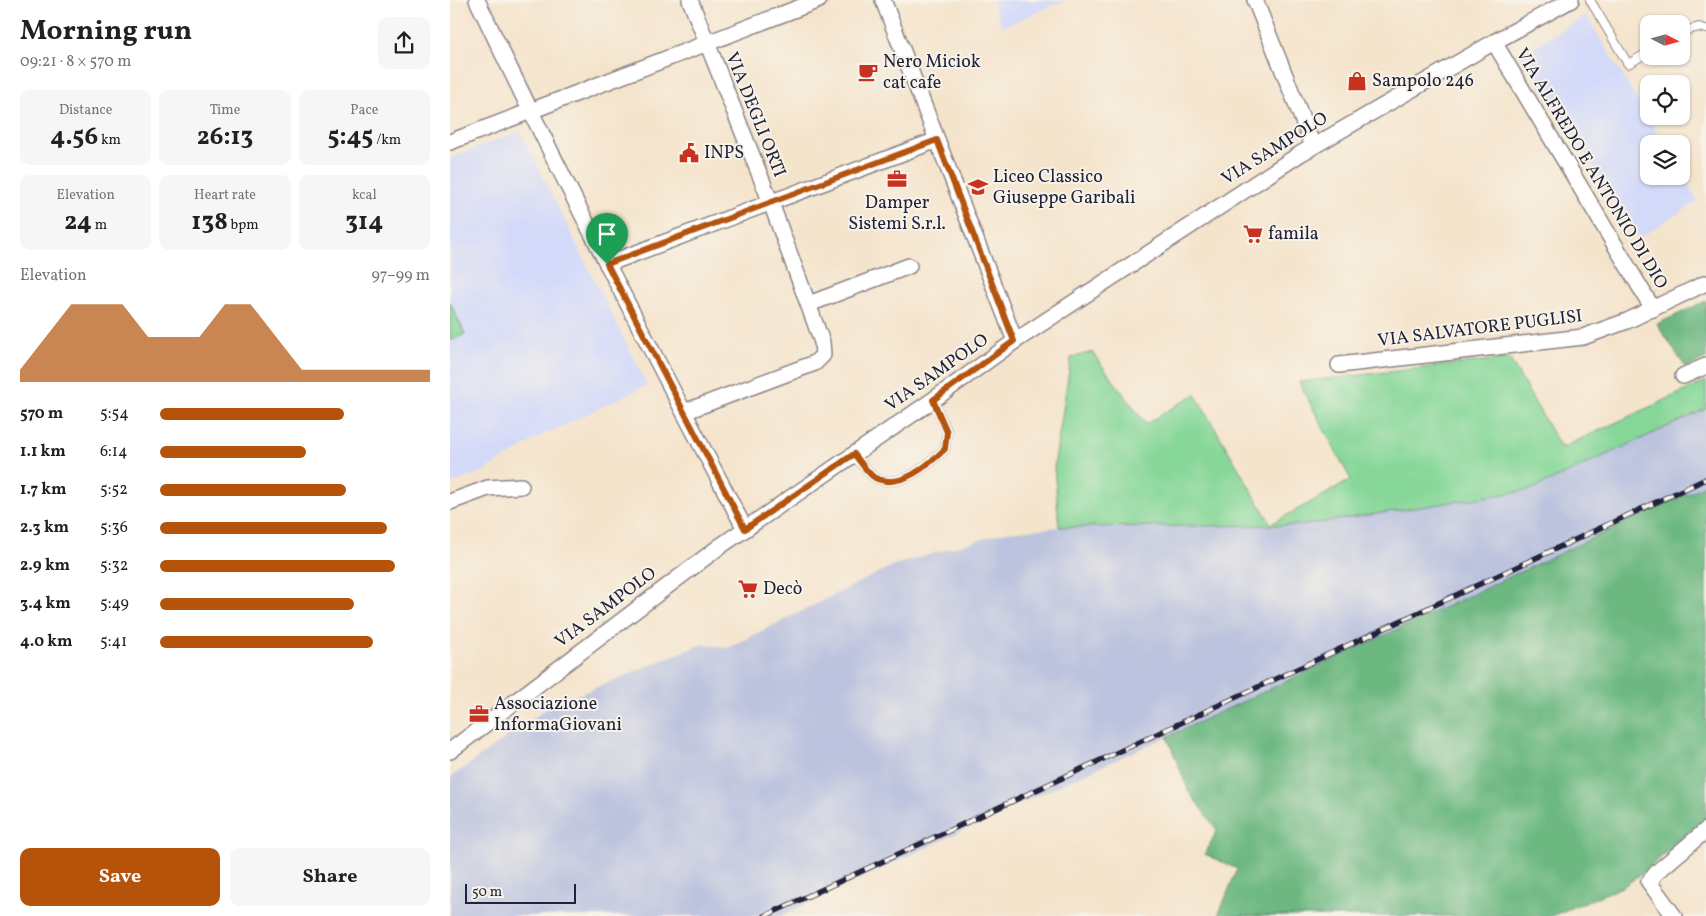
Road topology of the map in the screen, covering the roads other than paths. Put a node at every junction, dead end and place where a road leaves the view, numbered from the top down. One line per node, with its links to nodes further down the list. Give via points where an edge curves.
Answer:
1 (477, 0): 14 (street)
2 (690, 0): 11 (street, VIA DEGLI ORTI)
3 (819, 0): 11 (street)
4 (883, 0): 15 (street)
5 (1255, 0): 17 (street)
6 (1571, 0): 8 (street, VIA SAMPOLO)
7 (1590, 0): 13 (lane, via 1628,64)
8 (1545, 6): 12 (street, VIA SAMPOLO)
9 (1706, 29): 10 (lane)
10 (1690, 30)
11 (706, 43): 14 (street); 18 (street, VIA DEGLI ORTI)
12 (1495, 45): 17 (street, VIA SAMPOLO); 23 (street, VIA ALFREDO E ANTONIO DI DIO)
13 (1640, 57)
14 (530, 112): 16 (street); 19 (street)
15 (937, 140): 18 (street); 24 (street)
16 (450, 142)
17 (1313, 146): 24 (street, VIA SAMPOLO)
18 (771, 203): 19 (street); 22 (street, VIA DEGLI ORTI)
19 (607, 264): 29 (street)
20 (909, 266): 22 (street)
21 (1706, 283): 23 (street, VIA SALVATORE PUGLISI)
22 (809, 304): 29 (street, VIA DEGLI ORTI, via 822,342 823,355 814,363)
23 (1653, 309): 25 (street, VIA SALVATORE PUGLISI, via 1583,337)
24 (1014, 341): 28 (street, VIA SAMPOLO)
25 (1339, 365)
26 (1706, 366): 27 (street)
27 (1683, 376)
28 (933, 400): 30 (street, VIA SAMPOLO); 30 (lane, via 947,432 945,449 927,465 892,482 874,478)
29 (684, 412): 33 (street)
30 (854, 454): 33 (street, VIA SAMPOLO)
31 (520, 486): 32 (street, via 488,488)
32 (450, 502)
33 (745, 529): 34 (street, VIA SAMPOLO)
34 (450, 751)
35 (1706, 830): 36 (street, via 1657,872 1650,882)
36 (1674, 916)

